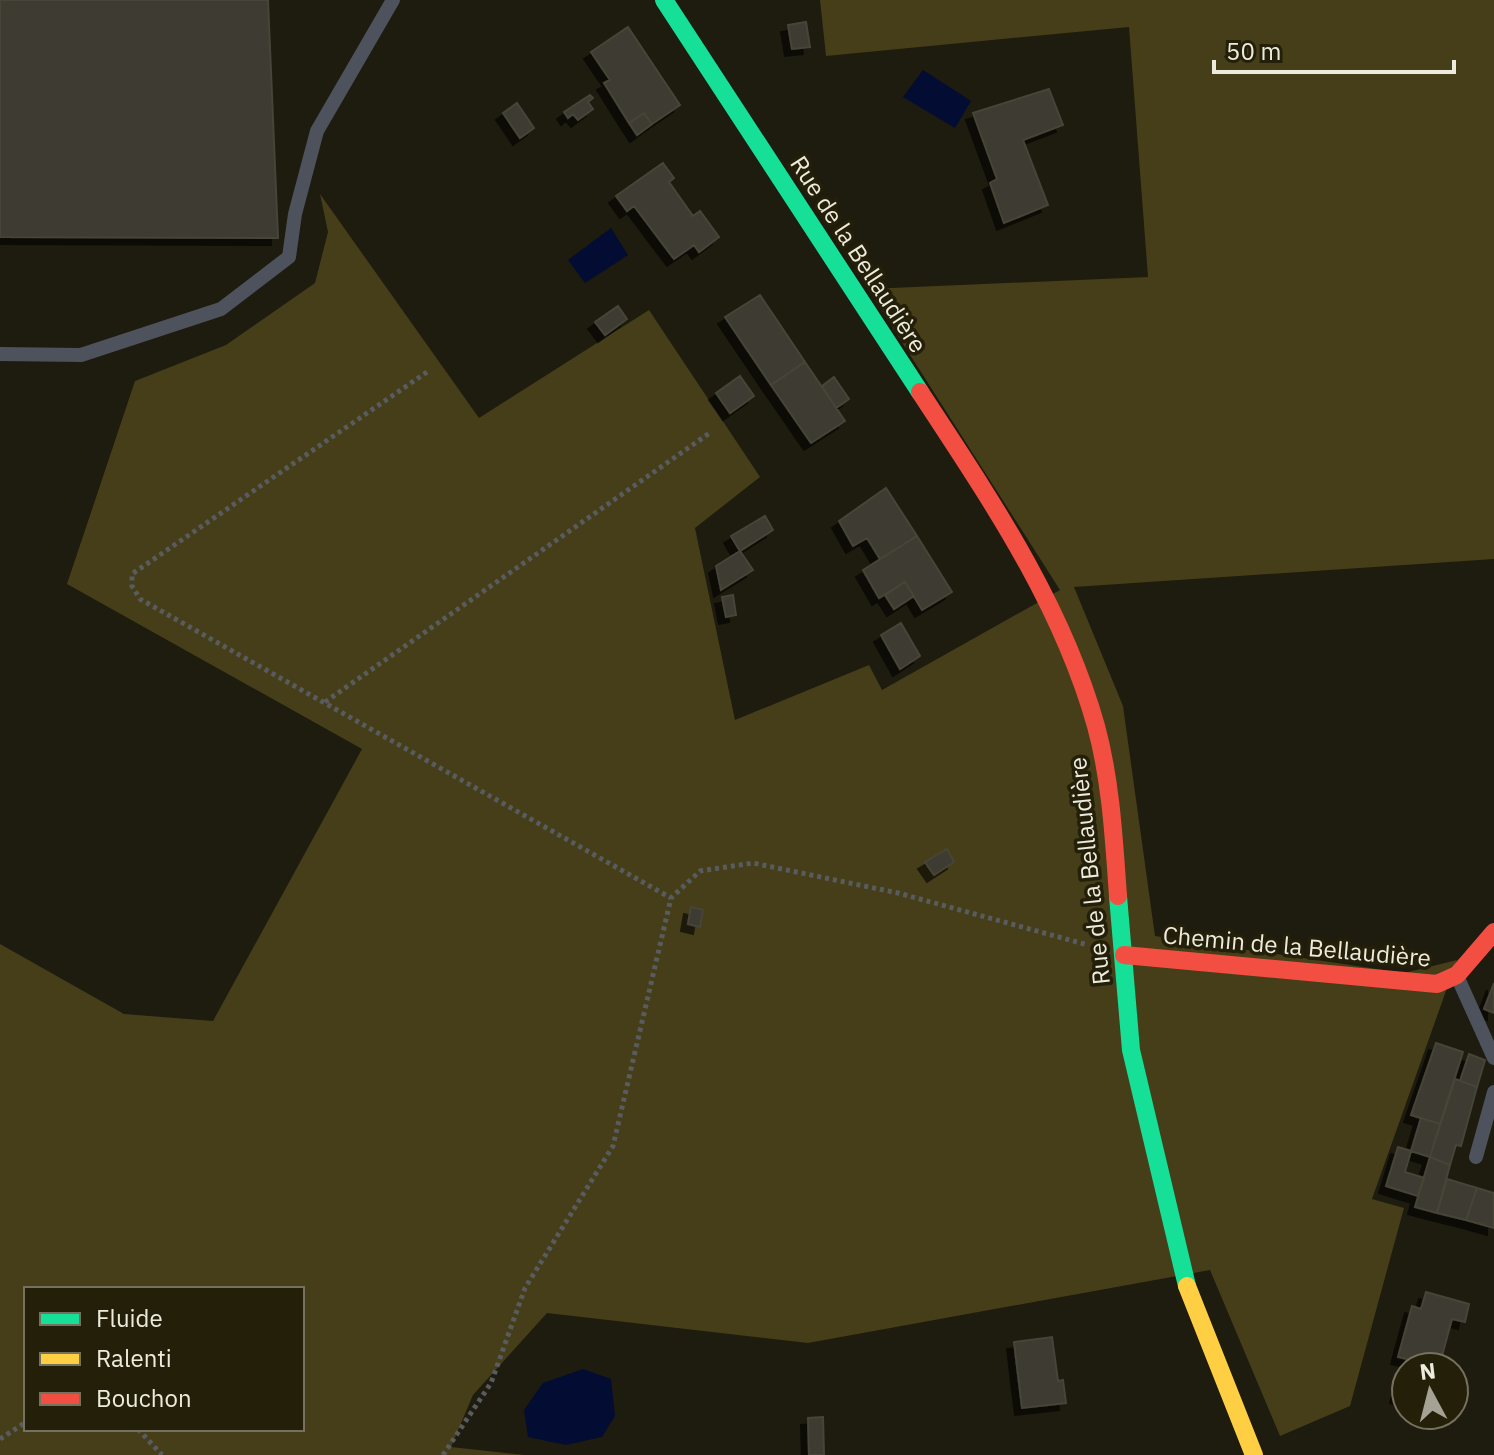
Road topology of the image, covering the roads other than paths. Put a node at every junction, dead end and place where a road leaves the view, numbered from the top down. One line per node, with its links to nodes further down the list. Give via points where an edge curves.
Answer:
1 (393, 0): 3 (lane, via 317,131 289,257 221,309 81,355)
2 (664, 0): 5 (street, Rue de la Bellaudière, via 995,506 1043,588 1075,660 1097,729 1111,807)
3 (0, 354)
4 (1494, 932): 6 (street, Chemin de la Bellaudière)
5 (1124, 955): 6 (street, Chemin de la Bellaudière, via 1418,985); 10 (street, Rue de la Bellaudière, via 1131,1050 1184,1278)
6 (1457, 975): 7 (lane)
7 (1494, 1058)
8 (1494, 1092): 9 (lane)
9 (1476, 1157)
10 (1254, 1455)

